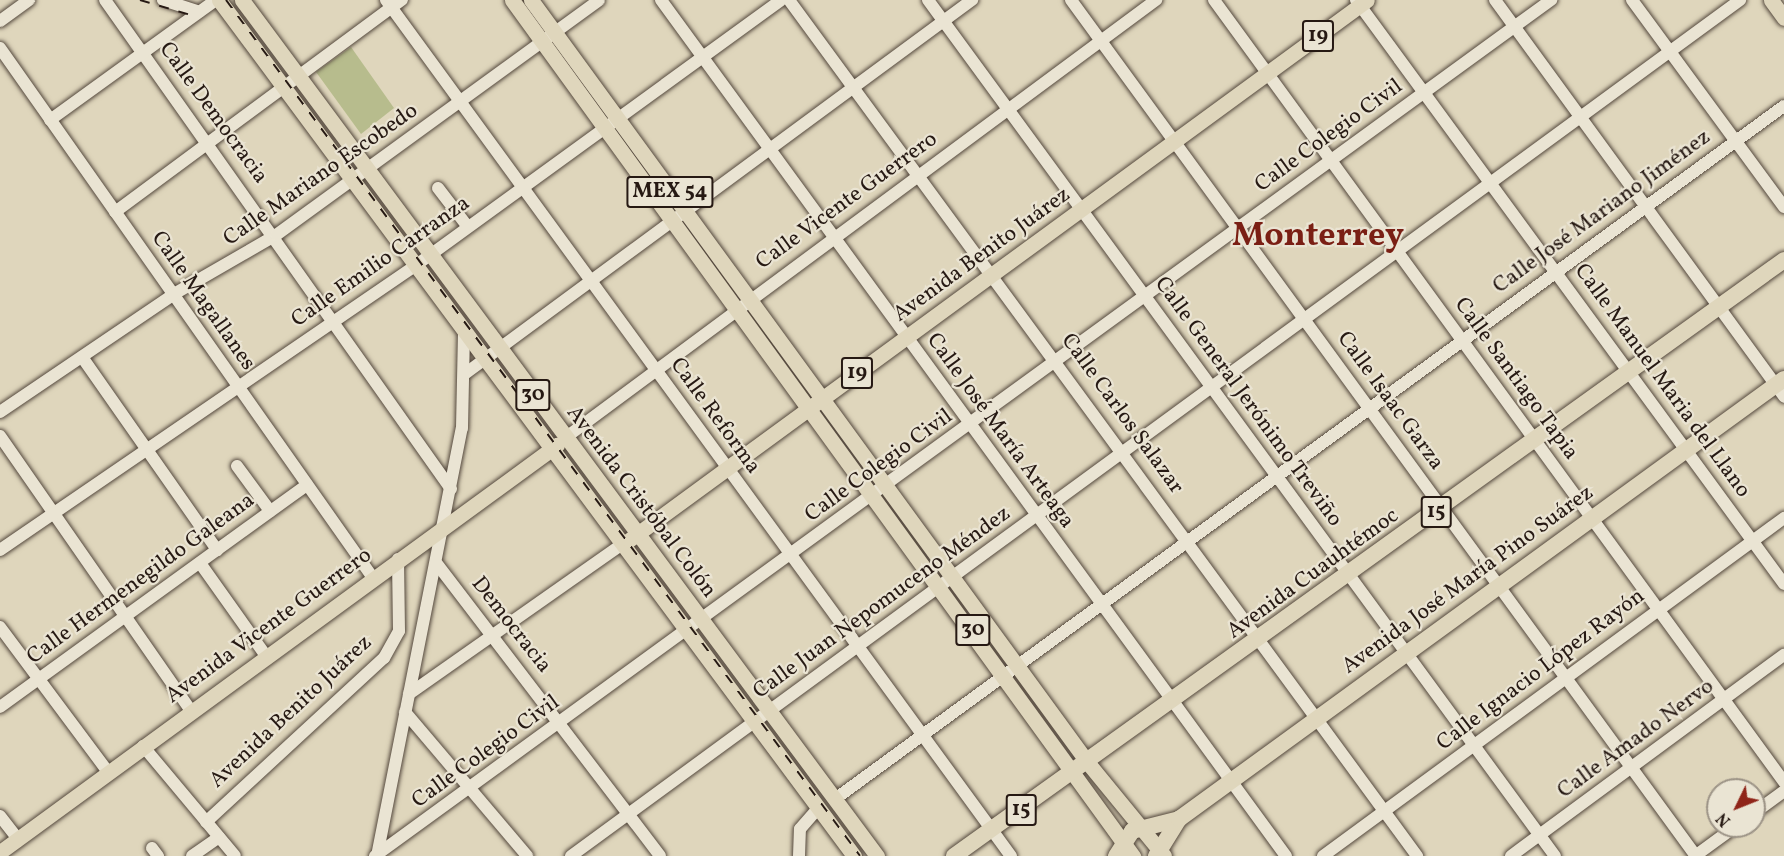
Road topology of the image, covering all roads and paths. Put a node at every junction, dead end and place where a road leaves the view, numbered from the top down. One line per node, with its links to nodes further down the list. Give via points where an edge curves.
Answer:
1 (29, 0): 27 (street)
2 (105, 0): 33 (street, Calle Democracia)
3 (163, 0): 25 (street)
4 (217, 0): 25 (street); 38 (main road, 30)
5 (242, 0): 37 (main road, Avenida Cristóbal Colón / 30)
6 (402, 0): 24 (street)
7 (512, 0): 30 (main road, MEX 54)
8 (531, 0): 30 (main road, MEX 54)
9 (598, 0): 30 (street, Calle Mariano Escobedo)
10 (661, 0): 35 (street, Calle José María Arteaga)
11 (781, 0): 35 (street, Calle Emilio Carranza)
12 (789, 0): 39 (street, Calle Carlos Salazar)
13 (928, 0): 28 (street, Calle General Jerónimo Treviño)
14 (972, 0): 28 (street)
15 (1071, 0): 31 (street, Calle Isaac Garza)
16 (1156, 0): 31 (street, Calle Vicente Guerrero)
17 (1214, 0): 36 (street, Calle Santiago Tapia)
18 (1495, 0): 29 (street)
19 (1551, 0): 29 (street, Calle Colegio Civil)
20 (1632, 0): 34 (street)
21 (1740, 0): 34 (street, Calle Juan Nepomuceno Méndez)
22 (1771, 0): 26 (main road)
23 (1361, 2): 36 (main road, Avenida Benito Juárez / 19); 40 (street, Calle Manuel Maria del Llano)
24 (388, 4): 37 (street); 41 (street, Calle Reforma)
25 (199, 12): 33 (street)
26 (1784, 18)
27 (0, 21)
28 (944, 21): 39 (street); 43 (street, Calle General Jerónimo Treviño)
29 (1514, 27): 40 (street, Calle Colegio Civil); 44 (street)
30 (549, 37): 41 (street, Calle Mariano Escobedo); 46 (main road, MEX 54)
31 (1100, 41): 43 (street, Calle Vicente Guerrero); 49 (street, Calle Isaac Garza)
32 (0, 48): 45 (street, Calle Magallanes)
33 (143, 52): 45 (street); 47 (street, Calle Democracia)
34 (1669, 53): 44 (street, Calle Juan Nepomuceno Méndez); 48 (street)
35 (703, 57): 46 (street, Calle Emilio Carranza); 50 (street, Calle José María Arteaga)
36 (1268, 73): 49 (main road, Avenida Benito Juárez / 19); 51 (street, Calle Santiago Tapia)
37 (297, 77): 38 (street); 52 (main road, Avenida Cristóbal Colón / 30)
38 (283, 87): 47 (street); 54 (main road, 30)
39 (854, 88): 50 (street); 53 (street, Calle Carlos Salazar)
40 (1426, 91): 51 (street, Calle Colegio Civil); 55 (street, Calle Manuel Maria del Llano)
41 (460, 102): 52 (street, Calle Mariano Escobedo); 56 (street, Calle Reforma)
42 (1784, 106): 48 (street, Calle José Mariano Jiménez)
43 (1008, 110): 53 (street, Calle Vicente Guerrero); 60 (street, Calle General Jerónimo Treviño)
44 (1581, 118): 55 (street, Calle Juan Nepomuceno Méndez); 58 (street)
45 (50, 120): 61 (street, Calle Magallanes)
46 (611, 123): 56 (street, Calle Emilio Carranza); 62 (main road, MEX 54)
47 (209, 141): 61 (street); 65 (street, Calle Democracia)
48 (1736, 141): 58 (street, Calle José Mariano Jiménez); 59 (street)
49 (1174, 143): 60 (main road, Avenida Benito Juárez / 19); 64 (street, Calle Isaac Garza)
50 (771, 149): 62 (street); 66 (street, Calle José María Arteaga)
51 (1333, 160): 64 (street, Calle Colegio Civil); 67 (street, Calle Santiago Tapia)
52 (368, 170): 54 (street, Calle Mariano Escobedo); 68 (main road, Avenida Cristóbal Colón / 30)
53 (918, 174): 66 (street, Calle Vicente Guerrero); 72 (street, Calle Carlos Salazar)
54 (352, 181): 65 (street, Calle Mariano Escobedo); 70 (main road, 30)
55 (1494, 183): 67 (street, Calle Juan Nepomuceno Méndez); 71 (street, Calle Manuel Maria del Llano)
56 (523, 187): 63 (street, Calle Emilio Carranza); 73 (street, Calle Reforma)
57 (438, 188): 63 (street)
58 (1645, 206): 71 (street, Calle José Mariano Jiménez); 77 (street)
59 (1784, 207)
60 (1082, 210): 72 (main road, Avenida Benito Juárez / 19); 75 (street, Calle General Jerónimo Treviño)
61 (115, 212): 74 (street, Calle Magallanes)
62 (680, 216): 73 (street); 76 (main road, MEX 54)
63 (468, 227): 68 (street, Calle Emilio Carranza)
64 (1240, 228): 75 (street, Calle Colegio Civil); 78 (street, Calle Isaac Garza)
65 (276, 235): 74 (street, Calle Mariano Escobedo); 79 (street, Calle Democracia)
66 (834, 237): 76 (street, Calle Vicente Guerrero); 81 (street, Calle José María Arteaga)
67 (1397, 252): 78 (street, Calle Juan Nepomuceno Méndez); 82 (street, Calle Santiago Tapia)
68 (430, 255): 70 (street, Calle Emilio Carranza); 83 (main road, Avenida Cristóbal Colón / 30)
69 (1784, 260): 77 (highway, Avenida Cuauhtémoc / 15)
70 (415, 266): 79 (street, Calle Emilio Carranza); 80 (main road, 30)
71 (1557, 272): 82 (street, Calle José Mariano Jiménez); 88 (street, Calle Manuel Maria del Llano)
72 (993, 276): 81 (main road, Avenida Benito Juárez / 19); 86 (street, Calle Carlos Salazar)
73 (591, 282): 83 (street); 87 (street, Calle Reforma)
74 (174, 294): 84 (street, Calle Mariano Escobedo); 90 (street, Calle Magallanes)
75 (1147, 298): 86 (street, Calle Colegio Civil); 91 (street, Calle General Jerónimo Treviño)
76 (744, 303): 87 (street, Calle Vicente Guerrero); 93 (main road, MEX 54)
77 (1719, 308): 88 (highway, Avenida Cuauhtémoc / 15); 92 (street)
78 (1305, 320): 91 (street, Calle Juan Nepomuceno Méndez); 94 (street, Calle Isaac Garza)
79 (333, 323): 90 (street, Calle Emilio Carranza); 109 (street, Calle Democracia)
80 (464, 333): 85 (main road, Avenida Cristóbal Colón / 30); 89 (street)
81 (905, 338): 93 (main road, Avenida Benito Juárez / 19); 96 (street, Calle José María Arteaga)
82 (1462, 340): 94 (street, Calle José Mariano Jiménez); 99 (street, Calle Santiago Tapia)
83 (500, 350): 85 (street); 98 (main road, Avenida Cristóbal Colón / 30)
84 (82, 357): 95 (street, Calle Mariano Escobedo); 102 (street)
85 (483, 361): 89 (street); 101 (main road, Avenida Cristóbal Colón / 30)
86 (1057, 362): 96 (street, Calle Colegio Civil); 103 (street, Calle Carlos Salazar)
87 (656, 369): 98 (street, Calle Vicente Guerrero); 105 (street, Calle Reforma)
88 (1631, 371): 99 (highway, Avenida Cuauhtémoc / 15); 100 (street, Calle Manuel Maria del Llano)
89 (466, 373): 109 (street)
90 (238, 387): 102 (street, Calle Emilio Carranza); 107 (street, Calle Magallanes)
91 (1212, 387): 103 (street, Calle Juan Nepomuceno Méndez); 106 (street, Calle General Jerónimo Treviño)
92 (1781, 387): 100 (highway, Avenida José María Pino Suárez)
93 (815, 403): 105 (main road, Avenida Benito Juárez / 19); 108 (main road, 30); 110 (main road, 30)
94 (1369, 406): 106 (street, Calle José Mariano Jiménez); 111 (street, Calle Isaac Garza)
95 (0, 412)
96 (970, 425): 108 (street, Calle Colegio Civil); 114 (street, Calle José María Arteaga)
97 (0, 436): 113 (street)
98 (565, 438): 101 (main road, Avenida Vicente Guerrero); 118 (main road, Avenida Cristóbal Colón / 30)
99 (1535, 440): 111 (highway, Avenida Cuauhtémoc / 15); 115 (street, Calle Santiago Tapia)
100 (1687, 448): 115 (highway, Avenida José María Pino Suárez); 120 (street, Calle Manuel Maria del Llano)
101 (549, 450): 117 (main road, Avenida Vicente Guerrero); 121 (main road, Avenida Cristóbal Colón / 30)
102 (147, 451): 113 (street, Calle Emilio Carranza); 123 (street)
103 (1124, 452): 114 (street, Calle Juan Nepomuceno Méndez); 119 (street, Calle Carlos Salazar)
104 (237, 466): 112 (street)
105 (726, 468): 118 (main road, Avenida Benito Juárez / 19); 124 (street, Calle Reforma)
106 (1276, 475): 119 (street, Calle José Mariano Jiménez); 128 (street, Calle General Jerónimo Treviño)
107 (307, 484): 112 (street, Calle Hermenegildo Galeana); 129 (street, Calle Magallanes)
108 (886, 485): 110 (street, Calle Colegio Civil); 130 (main road, 30)
109 (452, 489): 117 (street)
110 (874, 495): 124 (street, Calle Colegio Civil); 130 (main road, 30)
111 (1441, 508): 128 (highway, Avenida Cuauhtémoc / 15); 132 (street, Calle Isaac Garza)
112 (270, 511): 123 (street, Calle Hermenegildo Galeana)
113 (53, 514): 122 (street, Calle Emilio Carranza); 135 (street)
114 (1037, 517): 130 (street, Calle Juan Nepomuceno Méndez); 133 (street, Calle José María Arteaga)
115 (1591, 518): 132 (highway, Avenida José María Pino Suárez); 134 (street, Calle Santiago Tapia)
116 (1784, 518): 120 (street, Calle Ignacio López Rayón)
117 (445, 525): 125 (main road, Avenida Vicente Guerrero); 127 (street)
118 (636, 535): 121 (main road, Avenida Benito Juárez / 19); 136 (main road, Avenida Cristóbal Colón / 30)
119 (1188, 540): 133 (street, Calle José Mariano Jiménez); 140 (street, Calle Carlos Salazar)
120 (1752, 542): 131 (street, Calle Manuel Maria del Llano); 134 (street, Calle Ignacio López Rayón)
121 (621, 545): 138 (main road, Avenida Cristóbal Colón / 30); 139 (street, 19)
122 (0, 550)
123 (217, 550): 126 (street, Calle Hermenegildo Galeana)
124 (793, 556): 136 (street, Calle Colegio Civil); 141 (street, Calle Reforma)
125 (398, 559): 129 (main road, Avenida Vicente Guerrero); 175 (street, Avenida Benito Juárez, via 399,631 384,658)
126 (200, 563): 135 (street, Calle Hermenegildo Galeana); 144 (street)
127 (437, 564): 139 (street, Democracia); 148 (street)
128 (1347, 576): 140 (highway, Avenida Cuauhtémoc / 15); 142 (street, Calle General Jerónimo Treviño)
129 (373, 578): 144 (main road, Avenida Vicente Guerrero)
130 (947, 583): 141 (street, Calle Juan Nepomuceno Méndez); 145 (main road, 30)
131 (1784, 584)
132 (1498, 586): 142 (highway, Avenida José María Pino Suárez); 146 (street, Calle Isaac Garza)
133 (1101, 603): 145 (street, Calle José Mariano Jiménez); 150 (street, Calle José María Arteaga)
134 (1657, 610): 146 (street, Calle Ignacio López Rayón); 149 (street, Calle Santiago Tapia)
135 (124, 618): 147 (street, Calle Hermenegildo Galeana); 152 (street)
136 (701, 620): 138 (street, Calle Colegio Civil); 153 (main road, Avenida Cristóbal Colón / 30)
137 (0, 627): 147 (street)
138 (685, 632): 156 (main road, Avenida Cristóbal Colón / 30); 157 (street, Calle Colegio Civil)
139 (493, 635): 148 (street, 19); 157 (street, Democracia)
140 (1261, 641): 150 (highway, Avenida Cuauhtémoc / 15); 155 (street, Calle Carlos Salazar)
141 (858, 646): 153 (street, Calle Juan Nepomuceno Méndez); 158 (street, Calle Reforma)
142 (1405, 655): 155 (highway, Avenida José María Pino Suárez); 160 (street, Calle General Jerónimo Treviño)
143 (1784, 655): 149 (street, Calle Amado Nervo)
144 (266, 656): 152 (main road, Avenida Vicente Guerrero)
145 (1011, 670): 158 (street, Calle José Mariano Jiménez); 161 (main road, 30)
146 (1567, 677): 160 (street, Calle Ignacio López Rayón); 162 (street, Calle Isaac Garza)
147 (39, 679): 151 (street, Calle Hermenegildo Galeana); 163 (street)
148 (409, 694): 154 (street)
149 (1724, 700): 162 (street, Calle Amado Nervo); 165 (street, Calle Santiago Tapia)
150 (1173, 702): 161 (highway, Avenida Cuauhtémoc / 15); 164 (street, Calle José María Arteaga)
151 (0, 707)
152 (191, 711): 159 (main road, Avenida Vicente Guerrero)
153 (769, 711): 156 (street, Calle Juan Nepomuceno Méndez); 168 (main road, Avenida Cristóbal Colón / 30)
154 (405, 712): 166 (street); 187 (street)
155 (1318, 719): 164 (highway, Avenida José María Pino Suárez); 171 (street, Calle Carlos Salazar)
156 (754, 722): 170 (main road, Avenida Cristóbal Colón / 30); 172 (street, Calle Juan Nepomuceno Méndez)
157 (561, 724): 166 (street, Calle Colegio Civil); 172 (street, Democracia)
158 (921, 734): 168 (street, Calle José Mariano Jiménez); 177 (street, Calle Reforma)
159 (143, 746): 163 (main road, Avenida Vicente Guerrero); 175 (street)
160 (1474, 746): 171 (street, Calle Ignacio López Rayón); 178 (street, Calle General Jerónimo Treviño)
161 (1082, 767): 176 (main road, 30); 177 (highway, Avenida Cuauhtémoc / 15); 182 (main road, 30)
162 (1632, 768): 178 (street, Calle Amado Nervo); 202 (street, Calle Isaac Garza)
163 (108, 772): 181 (main road, Avenida Vicente Guerrero)
164 (1232, 781): 174 (highway, Avenida José María Pino Suárez); 197 (street, Calle José María Arteaga)
165 (1784, 782)
166 (471, 790): 187 (street, Calle Colegio Civil); 188 (street)
167 (1784, 791): 169 (street)
168 (835, 799): 193 (main road, Avenida Cristóbal Colón / 30)
169 (1766, 804)
170 (818, 808): 191 (street, via 802,824); 192 (main road, Avenida Cristóbal Colón / 30)
171 (1385, 811): 198 (street, Calle Ignacio López Rayón); 199 (street, Calle Carlos Salazar)
172 (629, 814): 189 (street, Calle Juan Nepomuceno Méndez); 190 (street, Democracia)
173 (0, 816): 181 (street)
174 (1179, 819): 176 (highway, Avenida José María Pino Suárez); 184 (highway, Avenida José María Pino Suárez)
175 (206, 822): 179 (street)
176 (1144, 827): 182 (highway, Avenida José María Pino Suárez); 184 (main road, 30)
177 (991, 830): 194 (highway, Avenida Cuauhtémoc / 15); 195 (street, Calle Reforma)
178 (1540, 835): 200 (street, Calle Amado Nervo); 201 (street, Calle General Jerónimo Treviño)
179 (219, 837): 185 (street); 186 (street)
180 (1720, 838): 202 (street)
181 (18, 839): 183 (main road, Avenida Vicente Guerrero)
182 (1119, 849): 196 (main road, 30)
183 (0, 852)
184 (1160, 854)
185 (192, 856)
186 (235, 856)
187 (377, 856)
188 (527, 856)
189 (571, 856)
190 (660, 856)
191 (799, 856)
192 (854, 856)
193 (877, 856)
194 (954, 856)
195 (1011, 856)
196 (1133, 856)
197 (1286, 856)
198 (1323, 856)
199 (1417, 856)
200 (1511, 856)
201 (1555, 856)
202 (1696, 856)

